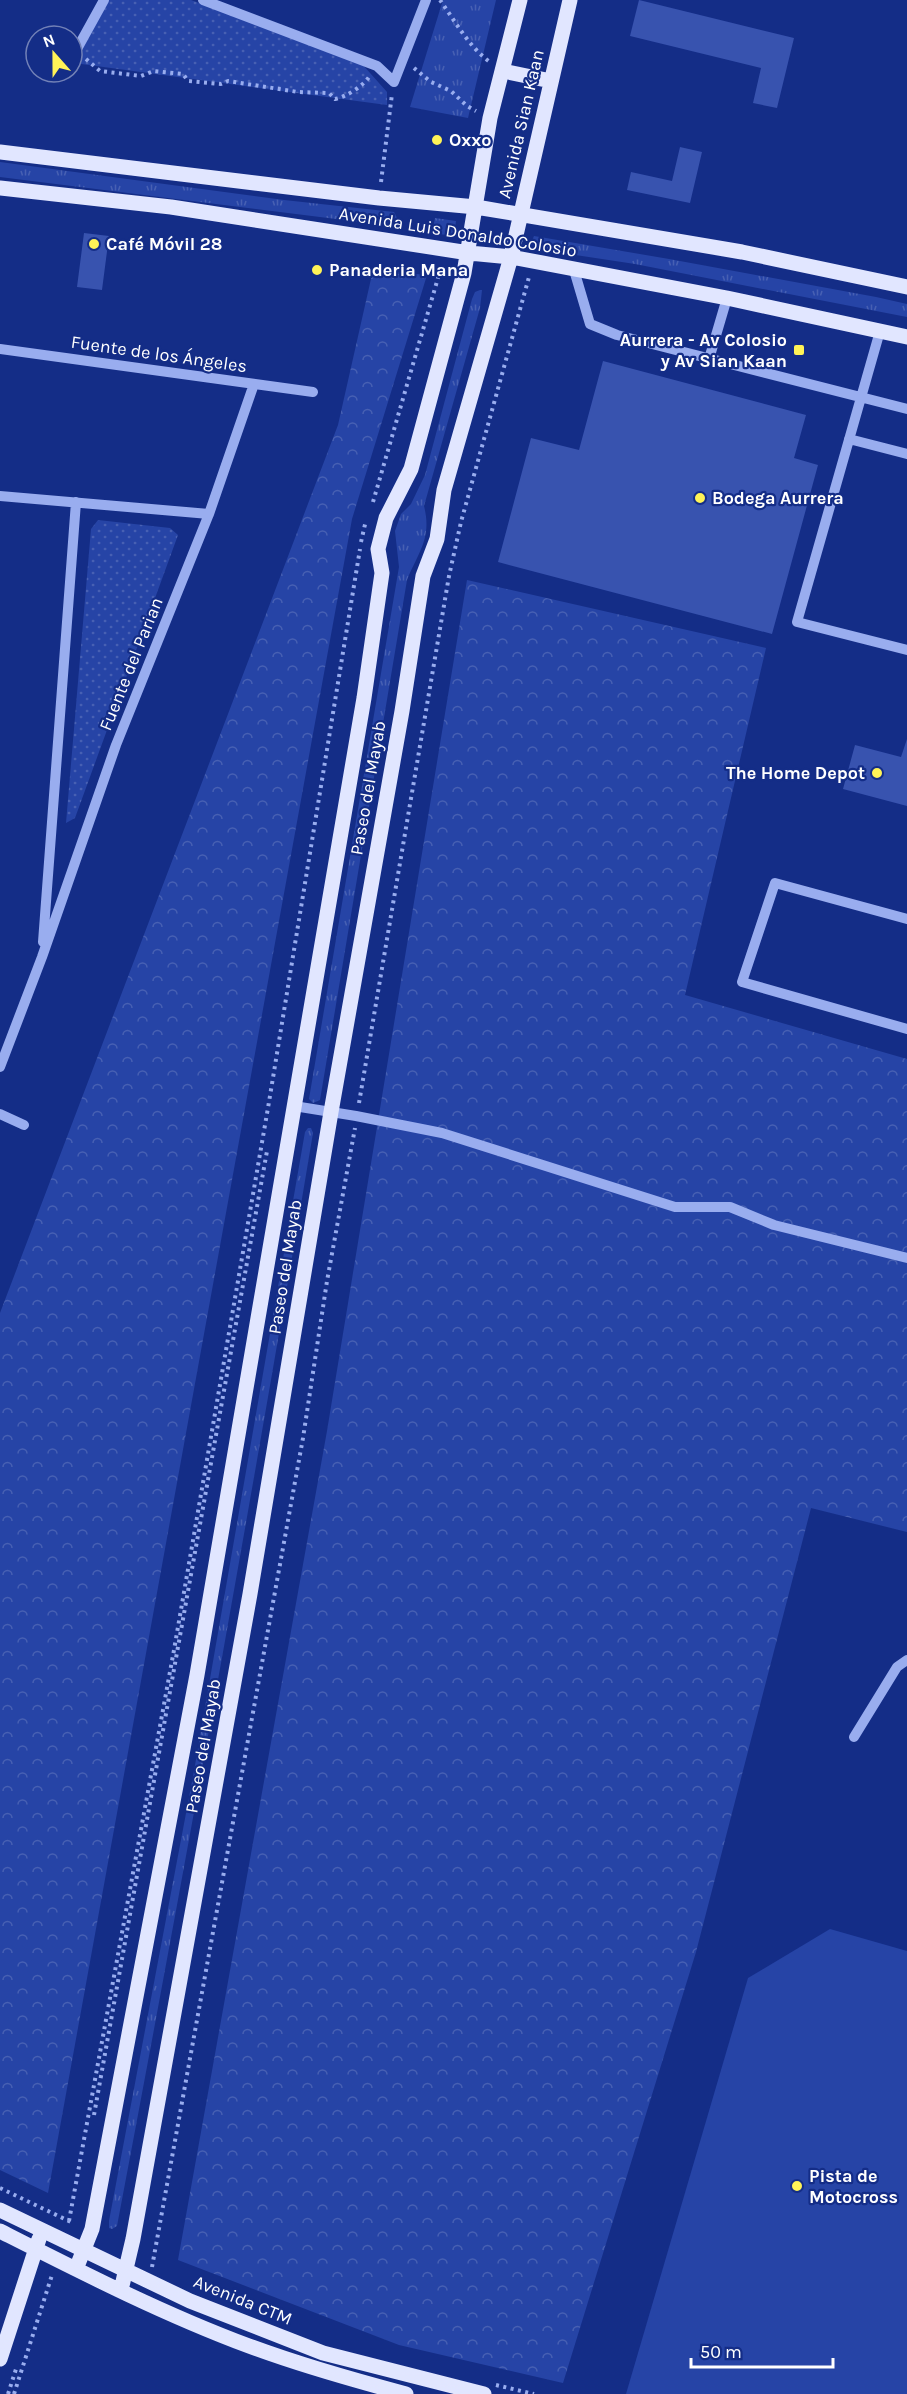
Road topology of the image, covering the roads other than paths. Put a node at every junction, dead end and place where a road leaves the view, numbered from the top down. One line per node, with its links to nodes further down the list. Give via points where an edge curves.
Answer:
1 (104, 0): 6 (street)
2 (203, 0): 3 (street, via 377,66 394,82)
3 (426, 0)
4 (520, 0): 7 (main road, Avenida Sian Kaan)
5 (570, 0): 8 (main road, Avenida Sian Kaan)
6 (84, 36)
7 (502, 71): 8 (main road); 11 (main road, Avenida Sian Kaan)
8 (551, 81): 12 (main road, Avenida Sian Kaan)
9 (0, 152): 11 (main road, Avenida Luis Donaldo Colosio)
10 (0, 188): 13 (main road, Avenida Luis Donaldo Colosio, via 171,207)
11 (476, 207): 12 (main road, Avenida Luis Donaldo Colosio); 13 (main road, Avenida Sian Kaan)
12 (520, 216): 14 (main road, Avenida Sian Kaan); 16 (main road, Avenida Luis Donaldo Colosio, via 742,252)
13 (469, 253): 14 (main road, Avenida Luis Donaldo Colosio); 36 (main road, Paseo del Mayab, via 411,469 386,518 378,549 382,573 364,698)
14 (511, 257): 15 (main road, Avenida Luis Donaldo Colosio); 37 (main road, Paseo del Mayab, via 444,490 437,539 423,576)
15 (574, 270): 17 (main road, Avenida Luis Donaldo Colosio); 21 (street, via 590,324)
16 (907, 287)
17 (727, 298): 18 (main road, Avenida Luis Donaldo Colosio); 21 (street)
18 (880, 331): 19 (main road, Avenida Luis Donaldo Colosio); 24 (street)
19 (907, 337)
20 (0, 350): 22 (street, Fuente de los Ángeles)
21 (709, 359): 24 (street)
22 (254, 384): 23 (street, Fuente de los Ángeles); 30 (street, Fuente del Parian)
23 (314, 392)
24 (861, 398): 25 (street); 26 (street)
25 (907, 410)
26 (849, 439): 27 (street); 31 (street, via 797,622)
27 (907, 454)
28 (0, 496): 29 (street)
29 (76, 502): 30 (street); 33 (street, Fuente del Parian)
30 (208, 514): 33 (street, Fuente del Parian, via 116,745)
31 (907, 650)
32 (907, 919): 34 (street, via 775,883 742,982)
33 (42, 957): 35 (street, Fuente del Parian)
34 (907, 1029)
35 (0, 1067)
36 (294, 1106): 37 (street); 47 (main road, Paseo del Mayab, via 197,1675 114,2120 92,2229)
37 (330, 1112): 40 (street, via 442,1133 675,1207 730,1207 774,1225); 49 (main road, Paseo del Mayab, via 250,1594)
38 (0, 1114): 39 (street)
39 (24, 1125)
40 (907, 1258)
41 (907, 1660): 42 (street, via 897,1667)
42 (854, 1737)
43 (3, 2212): 44 (main road); 45 (main road, Avenida CTM)
44 (0, 2231): 46 (main road)
45 (42, 2231): 46 (main road); 47 (main road, Avenida CTM)
46 (35, 2249): 48 (main road); 51 (main road)
47 (84, 2250): 48 (main road, Paseo del Mayab); 49 (main road, Avenida CTM)
48 (76, 2269): 50 (main road)
49 (127, 2270): 50 (main road, Paseo del Mayab); 52 (main road, Avenida CTM, via 190,2301 323,2352)
50 (121, 2290): 53 (main road, via 247,2345)
51 (0, 2359)
52 (489, 2389)
53 (406, 2394)

